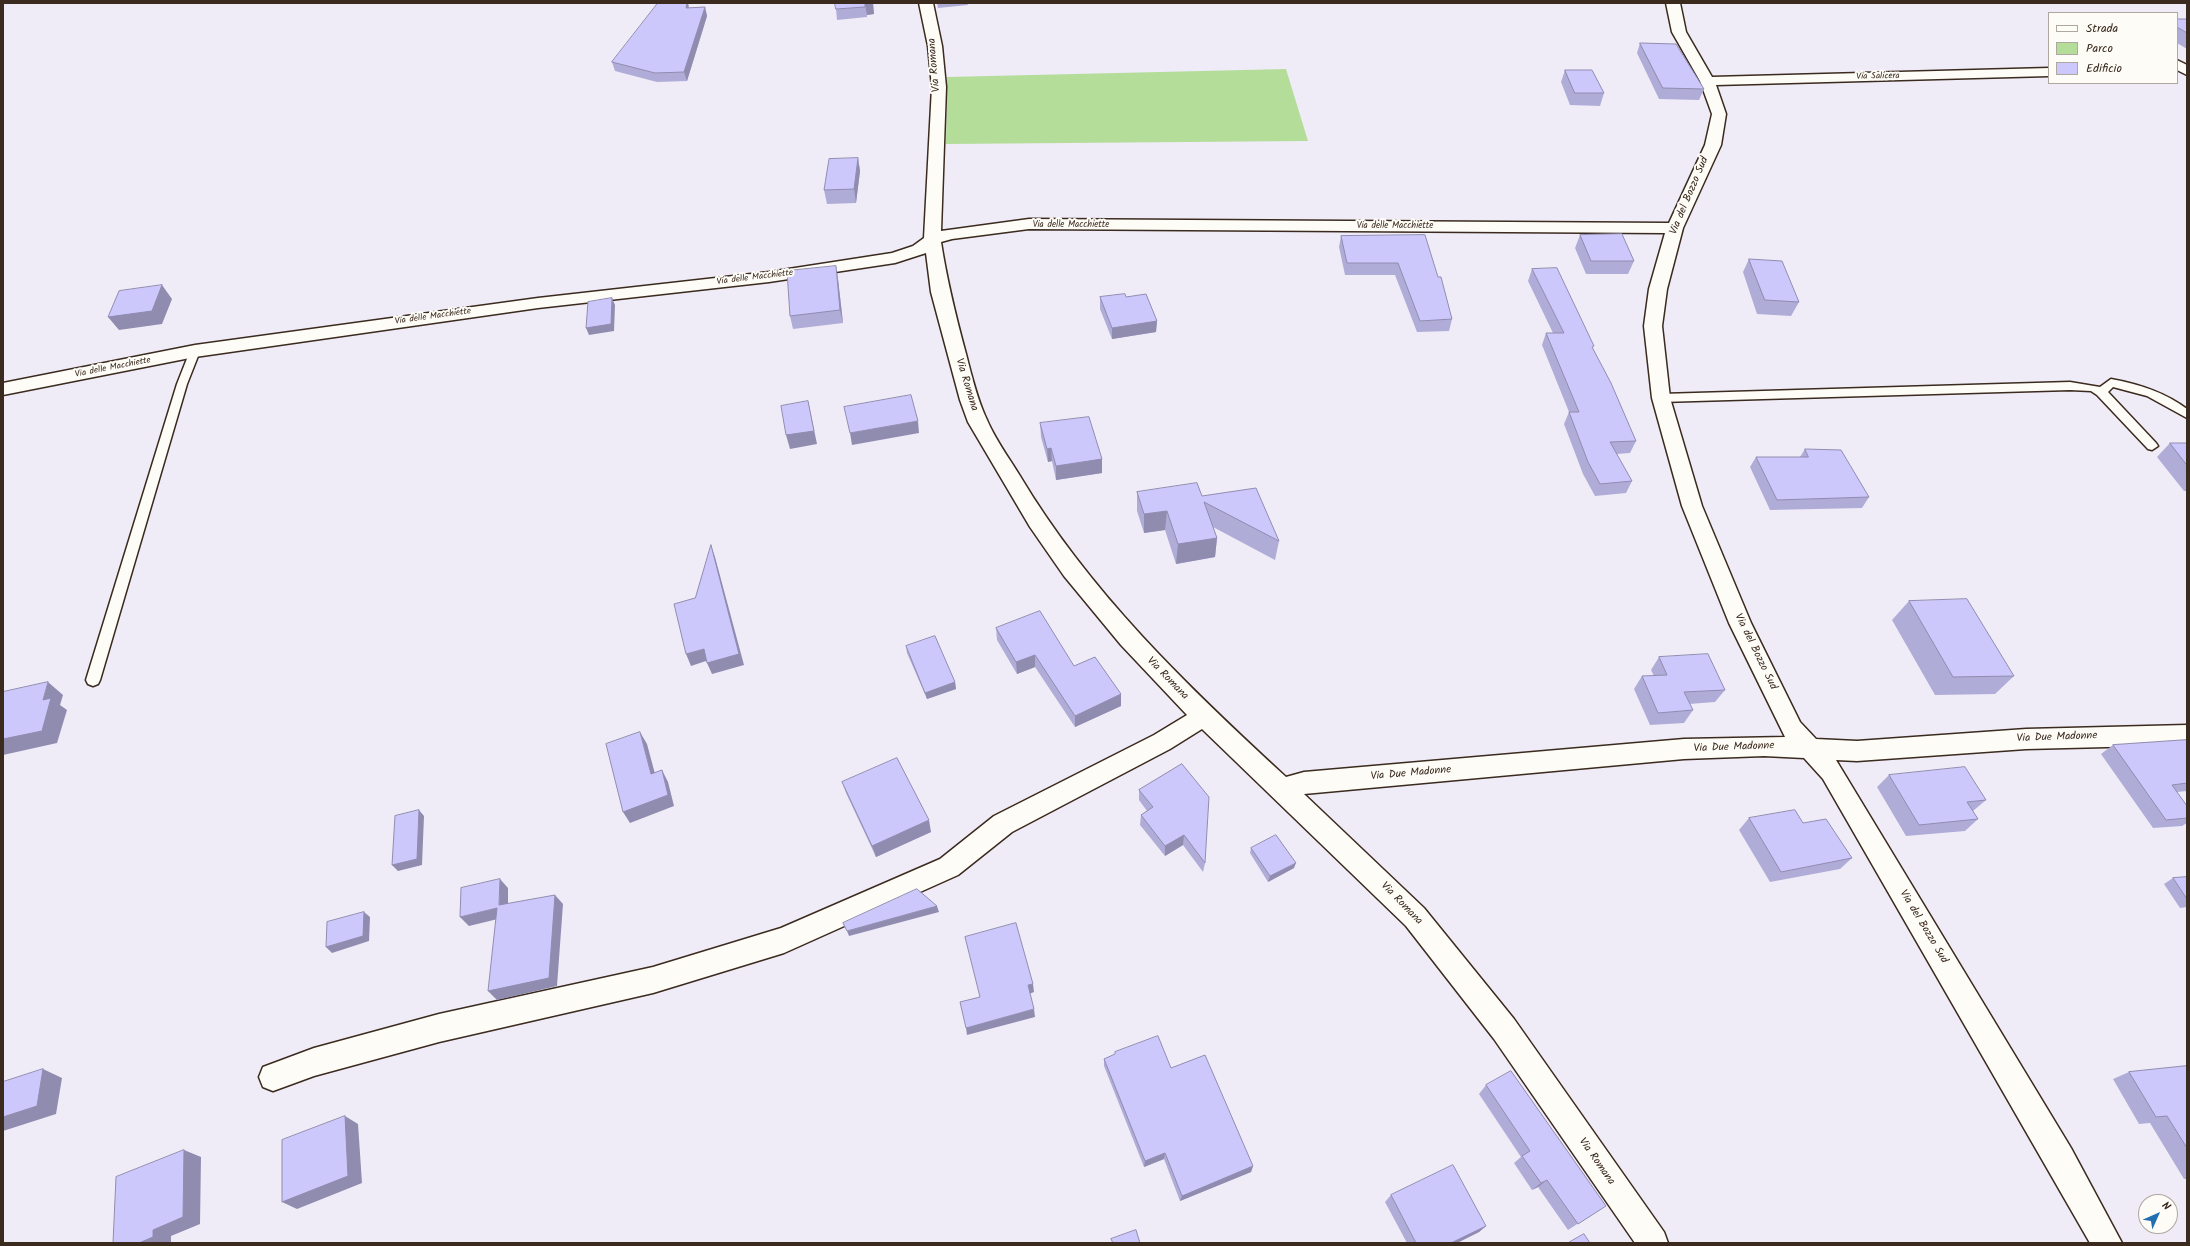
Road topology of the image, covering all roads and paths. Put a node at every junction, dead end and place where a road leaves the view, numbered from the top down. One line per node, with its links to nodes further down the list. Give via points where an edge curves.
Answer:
1 (926, 3): 8 (street, Via Romana, via 935,46 939,87)
2 (1672, 3): 6 (street, Via del Bozzo Sud, via 1678,32)
3 (2178, 65): 4 (street)
4 (2187, 71)
5 (2048, 72): 6 (street, Via Salicera)
6 (1708, 81): 7 (street, Via del Bozzo Sud, via 1719,114 1713,144)
7 (1675, 228): 8 (street, Via delle Macchiette, via 1029,224 966,231); 12 (street, Via del Bozzo Sud, via 1658,289 1653,326)
8 (932, 240): 9 (street, Via delle Macchiette, via 919,250 894,258 770,277 538,303); 16 (street, Via Romana, via 940,292 969,400 978,422 1037,522 1072,570 1129,640)
9 (195, 351): 10 (street, Via delle Macchiette); 15 (lane, via 182,384)
10 (3, 389)
11 (2101, 392): 12 (lane, via 2093,388 2070,386); 13 (lane, via 2111,383 2134,386 2152,392); 14 (lane)
12 (1660, 398): 18 (street, Via del Bozzo Sud, via 1692,506 1740,623 1792,729)
13 (2187, 414)
14 (2152, 446)
15 (93, 680)
16 (1204, 716): 19 (street, Via Romana); 20 (street, via 1162,742 1003,824 949,867 784,940 653,980 439,1028 314,1062)
17 (2187, 735): 18 (street, Via Due Madonne, via 2026,739 1858,751)
18 (1806, 746): 19 (street, Via Due Madonne, via 1684,749 1304,783); 22 (street, Via del Bozzo Sud, via 1836,779)
19 (1282, 789): 21 (street, Via Romana, via 1415,917 1504,1030)
20 (273, 1077)
21 (1653, 1243)
22 (2107, 1243)

